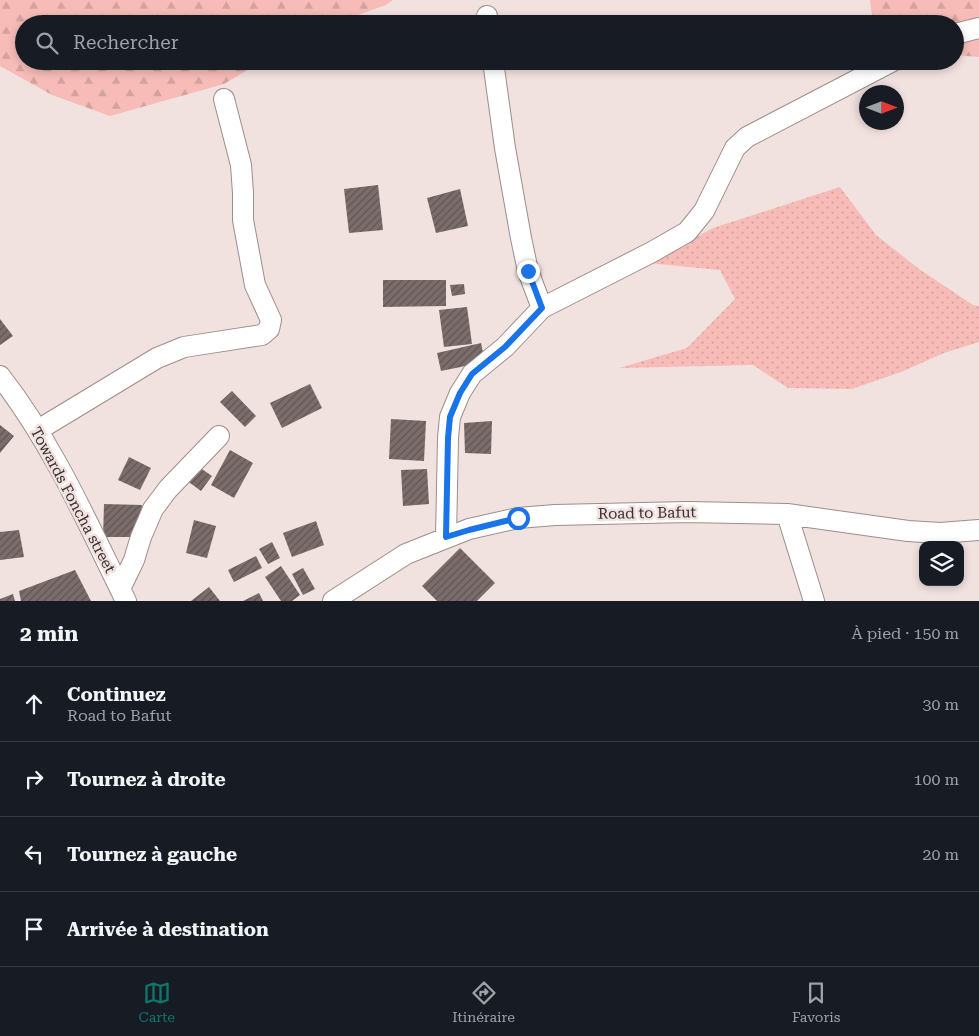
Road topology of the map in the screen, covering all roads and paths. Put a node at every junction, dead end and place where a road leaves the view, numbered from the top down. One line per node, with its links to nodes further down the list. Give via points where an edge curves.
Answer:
1 (979, 28): 2 (street)
2 (964, 32)
3 (494, 70): 6 (street, via 528,271)
4 (876, 70): 6 (street, via 747,137 735,148 704,211 687,232)
5 (224, 99): 8 (street, via 241,165 243,220 254,285 271,320 269,329 262,335 184,347 156,358)
6 (542, 308): 12 (street, via 505,347 472,374 460,393 450,417)
7 (0, 376): 8 (street, Towards Foncha street)
8 (38, 430): 13 (street, Towards Foncha street)
9 (219, 436): 13 (street, via 153,509)
10 (787, 514): 11 (street, Road to Bafut, via 908,531); 12 (street, Road to Bafut, via 555,515 518,518); 15 (street)
11 (979, 530)
12 (446, 537): 14 (street, Road to Bafut, via 406,554)
13 (123, 595)
14 (333, 601)
15 (814, 601)

